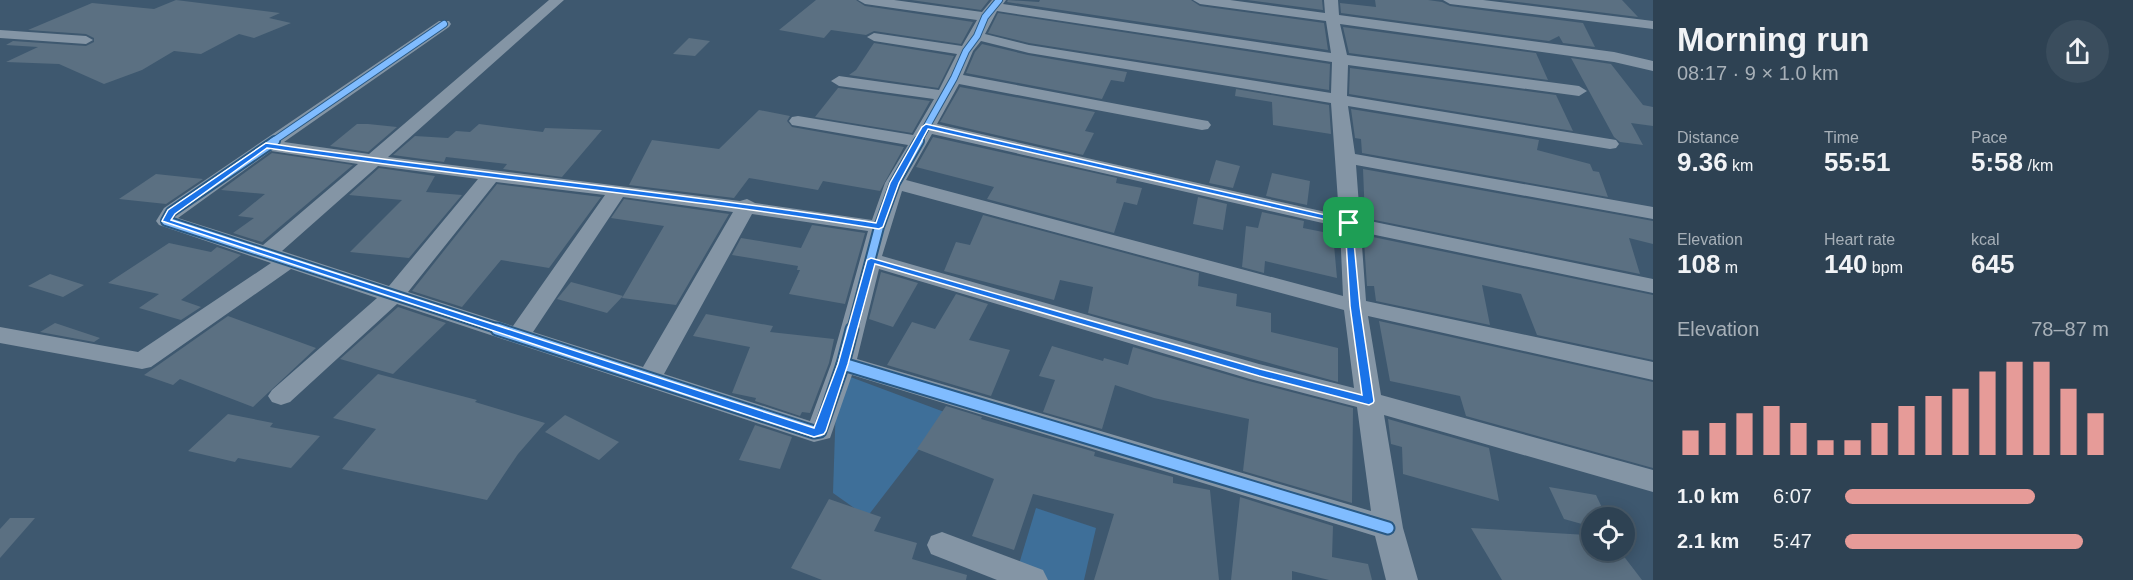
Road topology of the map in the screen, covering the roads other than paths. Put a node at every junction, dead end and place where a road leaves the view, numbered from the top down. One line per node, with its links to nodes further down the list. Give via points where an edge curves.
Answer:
1 (557, 0): 24 (street)
2 (865, 0): 6 (street)
3 (1200, 0): 5 (street)
4 (1450, 0): 8 (street)
5 (1332, 9): 12 (street); 13 (street)
6 (984, 22): 10 (street); 12 (street); 15 (street); 17 (street, via 1029,49)
7 (444, 24): 22 (street)
8 (1653, 25)
9 (0, 34): 11 (street)
10 (874, 37)
11 (86, 40)
12 (1340, 59): 16 (street); 17 (street)
13 (1653, 66)
14 (839, 81): 15 (street)
15 (948, 86): 19 (street); 20 (street)
16 (1579, 91)
17 (1339, 101): 21 (street); 23 (street)
18 (798, 121): 20 (street)
19 (1202, 125)
20 (922, 134): 26 (street); 30 (street)
21 (1610, 144)
22 (266, 145): 24 (street); 32 (street, via 171,212 166,221)
23 (1346, 158): 29 (street); 30 (street)
24 (373, 161): 25 (street); 32 (street)
25 (491, 176): 27 (street); 35 (street)
26 (894, 183): 31 (street); 36 (street)
27 (618, 190): 28 (street); 38 (street)
28 (747, 205): 31 (street); 41 (street)
29 (1653, 213)
30 (1349, 223): 34 (street); 36 (street)
31 (879, 227): 33 (street)
32 (277, 257): 35 (street); 37 (street, via 142,362)
33 (871, 260): 39 (street); 43 (street, via 1259,373)
34 (1653, 286)
35 (394, 295): 38 (street); 42 (street)
36 (1355, 306): 40 (street); 43 (street)
37 (0, 335)
38 (518, 336): 41 (street)
39 (843, 364): 41 (street, via 820,431 814,432); 45 (street)
40 (1653, 371)
41 (649, 378)
42 (281, 396)
43 (1369, 401): 44 (street); 45 (street)
44 (1653, 481)
45 (1388, 528): 48 (street)
46 (942, 545): 47 (street)
47 (1032, 580)
48 (1402, 580)

